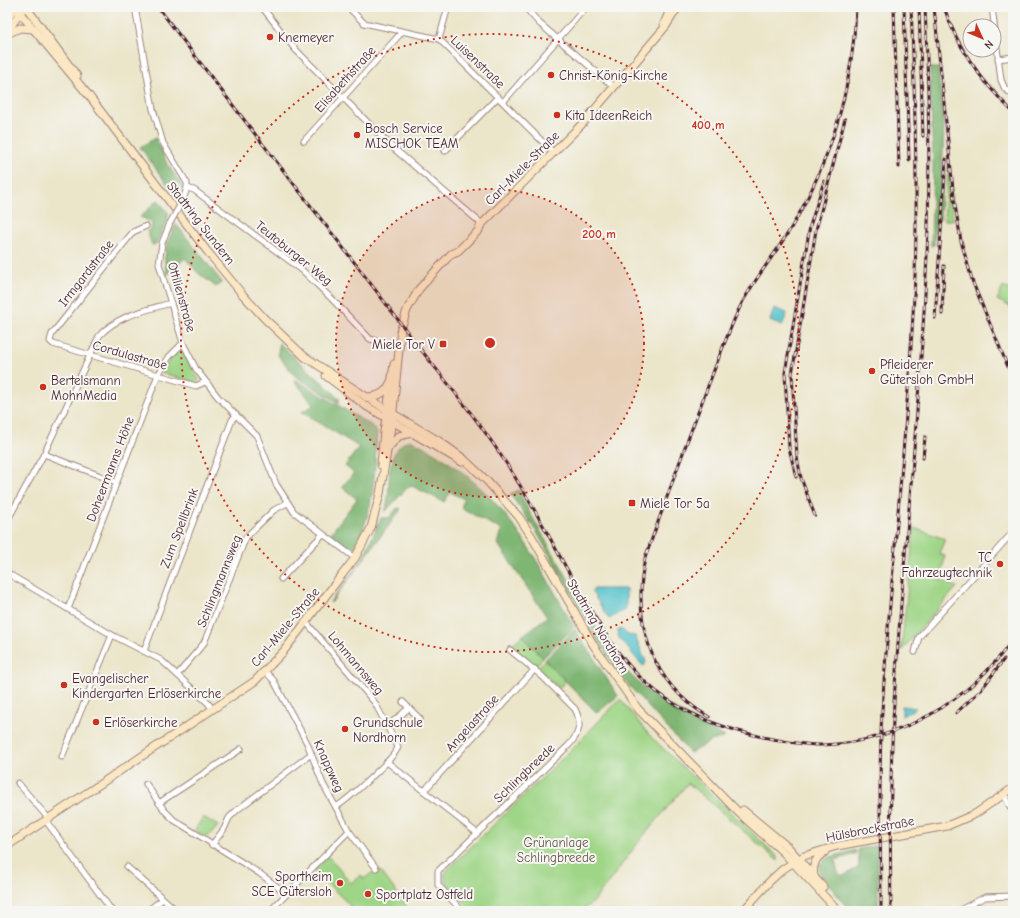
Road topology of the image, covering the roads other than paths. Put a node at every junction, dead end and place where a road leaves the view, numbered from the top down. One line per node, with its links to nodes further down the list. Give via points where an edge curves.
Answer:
1 (134, 7): 29 (street, via 150,94 161,136 171,159 187,183)
2 (262, 7): 24 (street, via 296,49)
3 (348, 7): 13 (street, Luisenstraße, via 364,22)
4 (448, 7): 16 (street)
5 (525, 7): 17 (street, via 533,18)
6 (586, 7): 17 (street)
7 (671, 7): 15 (street, Carl-Miele-Straße)
8 (678, 7): 15 (street, Carl-Miele-Straße)
9 (992, 7): 19 (street)
10 (22, 8): 11 (street); 12 (street, Stadtring Sundern); 14 (street); 22 (street, Stadtring Sundern, via 69,65)
11 (7, 19)
12 (34, 30): 14 (street, via 20,28); 22 (street, Stadtring Sundern)
13 (402, 32): 16 (street, Luisenstraße); 24 (street, Elisabethstraße)
14 (7, 33)
15 (658, 34): 20 (street, Carl-Miele-Straße)
16 (439, 39): 23 (street, Luisenstraße)
17 (558, 40): 20 (street); 25 (street)
18 (1013, 57): 19 (street)
19 (998, 59): 21 (street, via 1002,85)
20 (614, 87): 28 (street, Carl-Miele-Straße)
21 (1013, 95)
22 (90, 97): 38 (street, Stadtring Sundern, via 238,290 264,319)
23 (498, 97): 25 (street, Luisenstraße); 27 (street)
24 (344, 98): 26 (street, Elisabethstraße); 30 (street, via 406,161)
25 (504, 102): 28 (street, Luisenstraße)
26 (304, 141)
27 (445, 151)
28 (554, 153): 30 (street, Carl-Miele-Straße)
29 (187, 188): 32 (street, Ottilienstraße, bridge, via 162,243 159,264); 35 (street, Teutoburger Weg, via 194,190 302,270 370,340)
30 (481, 225): 33 (street, Carl-Miele-Straße, via 458,251 451,254 428,277 415,294)
31 (146, 226): 34 (street, Irmgardstraße, via 133,232 52,334)
32 (170, 303): 36 (street, Ottilienstraße); 37 (street, via 112,323 99,336)
33 (401, 329): 40 (street, Carl-Miele-Straße); 44 (street, Carl-Miele-Straße)
34 (50, 341): 37 (street, Cordulastraße)
35 (381, 342)
36 (183, 343): 39 (street, Doheermanns Höhe, via 169,357); 41 (street, Ottilienstraße)
37 (89, 355): 39 (street, Cordulastraße); 47 (street)
38 (304, 356): 42 (street, Stadtring Sundern); 44 (street, Stadtring Sundern, via 342,390)
39 (158, 375): 41 (street, Cordulastraße, via 196,386); 49 (street, Doheermanns Höhe)
40 (392, 377): 42 (street, via 385,391 379,395); 44 (street, Carl-Miele-Straße)
41 (205, 382): 43 (street, Ottilienstraße)
42 (366, 397): 44 (street, Stadtring Sundern)
43 (236, 415): 51 (street, Ottilienstraße, via 257,436 276,484); 62 (street, Zum Spellbrink)
44 (389, 416): 45 (street, Stadtring Nordhorn); 46 (street, Carl-Miele-Straße); 48 (street, Stadtring Nordhorn, via 439,441); 50 (street, Carl-Miele-Straße, via 381,455)
45 (412, 433): 46 (street, via 399,436); 48 (street, Stadtring Nordhorn)
46 (387, 449): 50 (street, Carl-Miele-Straße)
47 (44, 454): 49 (street); 52 (street)
48 (474, 469): 90 (street, Stadtring Nordhorn, via 519,517 532,536 594,646 633,703 659,733 713,786 785,845)
49 (116, 482): 58 (street, Doheermanns Höhe)
50 (380, 494): 55 (street, Carl-Miele-Straße, via 370,528)
51 (287, 502): 54 (street, Ottilienstraße, via 303,520); 66 (street, Schlingmannsweg, via 274,510 246,537 204,643)
52 (7, 521)
53 (1013, 532): 63 (street, via 919,637)
54 (322, 535): 55 (street, Ottilienstraße); 57 (street)
55 (355, 558): 59 (street, Carl-Miele-Straße)
56 (7, 573): 58 (street)
57 (280, 578)
58 (68, 609): 60 (street)
59 (306, 622): 65 (street, Carl-Miele-Straße); 71 (street, Lohmannsweg, via 375,703)
60 (112, 635): 62 (street); 74 (street)
61 (510, 650): 64 (street, Schlingbreede)
62 (144, 651): 66 (street, via 161,660)
63 (915, 652)
64 (535, 670): 79 (street, Angelastraße); 86 (street, Schlingbreede, via 575,709 580,722 578,733 569,745)
65 (265, 671): 69 (street, Carl-Miele-Straße, via 242,691); 73 (street, Knappweg, via 274,681)
66 (178, 674): 69 (street)
67 (403, 702): 68 (street)
68 (409, 708): 70 (street); 71 (street)
69 (212, 710): 84 (street, Carl-Miele-Straße)
70 (420, 719)
71 (388, 726): 75 (street, Lohmannsweg, via 398,747)
72 (241, 749): 81 (street)
73 (311, 754): 82 (street, Knappweg); 87 (street, via 228,818 224,829)
74 (62, 757)
75 (387, 762): 79 (street); 82 (street, Lohmannsweg)
76 (18, 783): 84 (street)
77 (146, 784): 81 (street)
78 (1013, 788): 80 (street, Hülsbrockstraße)
79 (424, 791): 86 (street)
80 (1004, 795): 83 (street); 89 (street, Hülsbrockstraße, via 975,814 946,826)
81 (159, 803): 87 (street, via 174,820)
82 (336, 807): 85 (street, Knappweg)
83 (1013, 812)
84 (47, 820): 88 (street, Carl-Miele-Straße); 97 (street)
85 (349, 831): 92 (street, Knappweg); 94 (street)
86 (477, 833): 101 (street, Schlingbreede, via 443,865 437,876 438,885)
87 (212, 844): 94 (street, via 269,879)
88 (7, 846)
89 (837, 846): 90 (street, Hülsbrockstraße, via 814,852); 93 (street, via 818,857 814,863)
90 (795, 861): 93 (street, Stadtring Nordhorn); 102 (street, Hülsbrockstraße, via 770,881); 103 (street, Stadtring Nordhorn)
91 (127, 867): 96 (street)
92 (376, 868)
93 (814, 876): 104 (street, Stadtring Nordhorn)
94 (287, 894): 100 (street)
95 (1013, 896): 105 (street, via 985,897)
96 (163, 899): 98 (street); 99 (street)
97 (112, 911)
98 (147, 911)
99 (177, 911)
100 (270, 911)
101 (462, 911)
102 (743, 911)
103 (838, 911)
104 (843, 911)
105 (958, 911)

